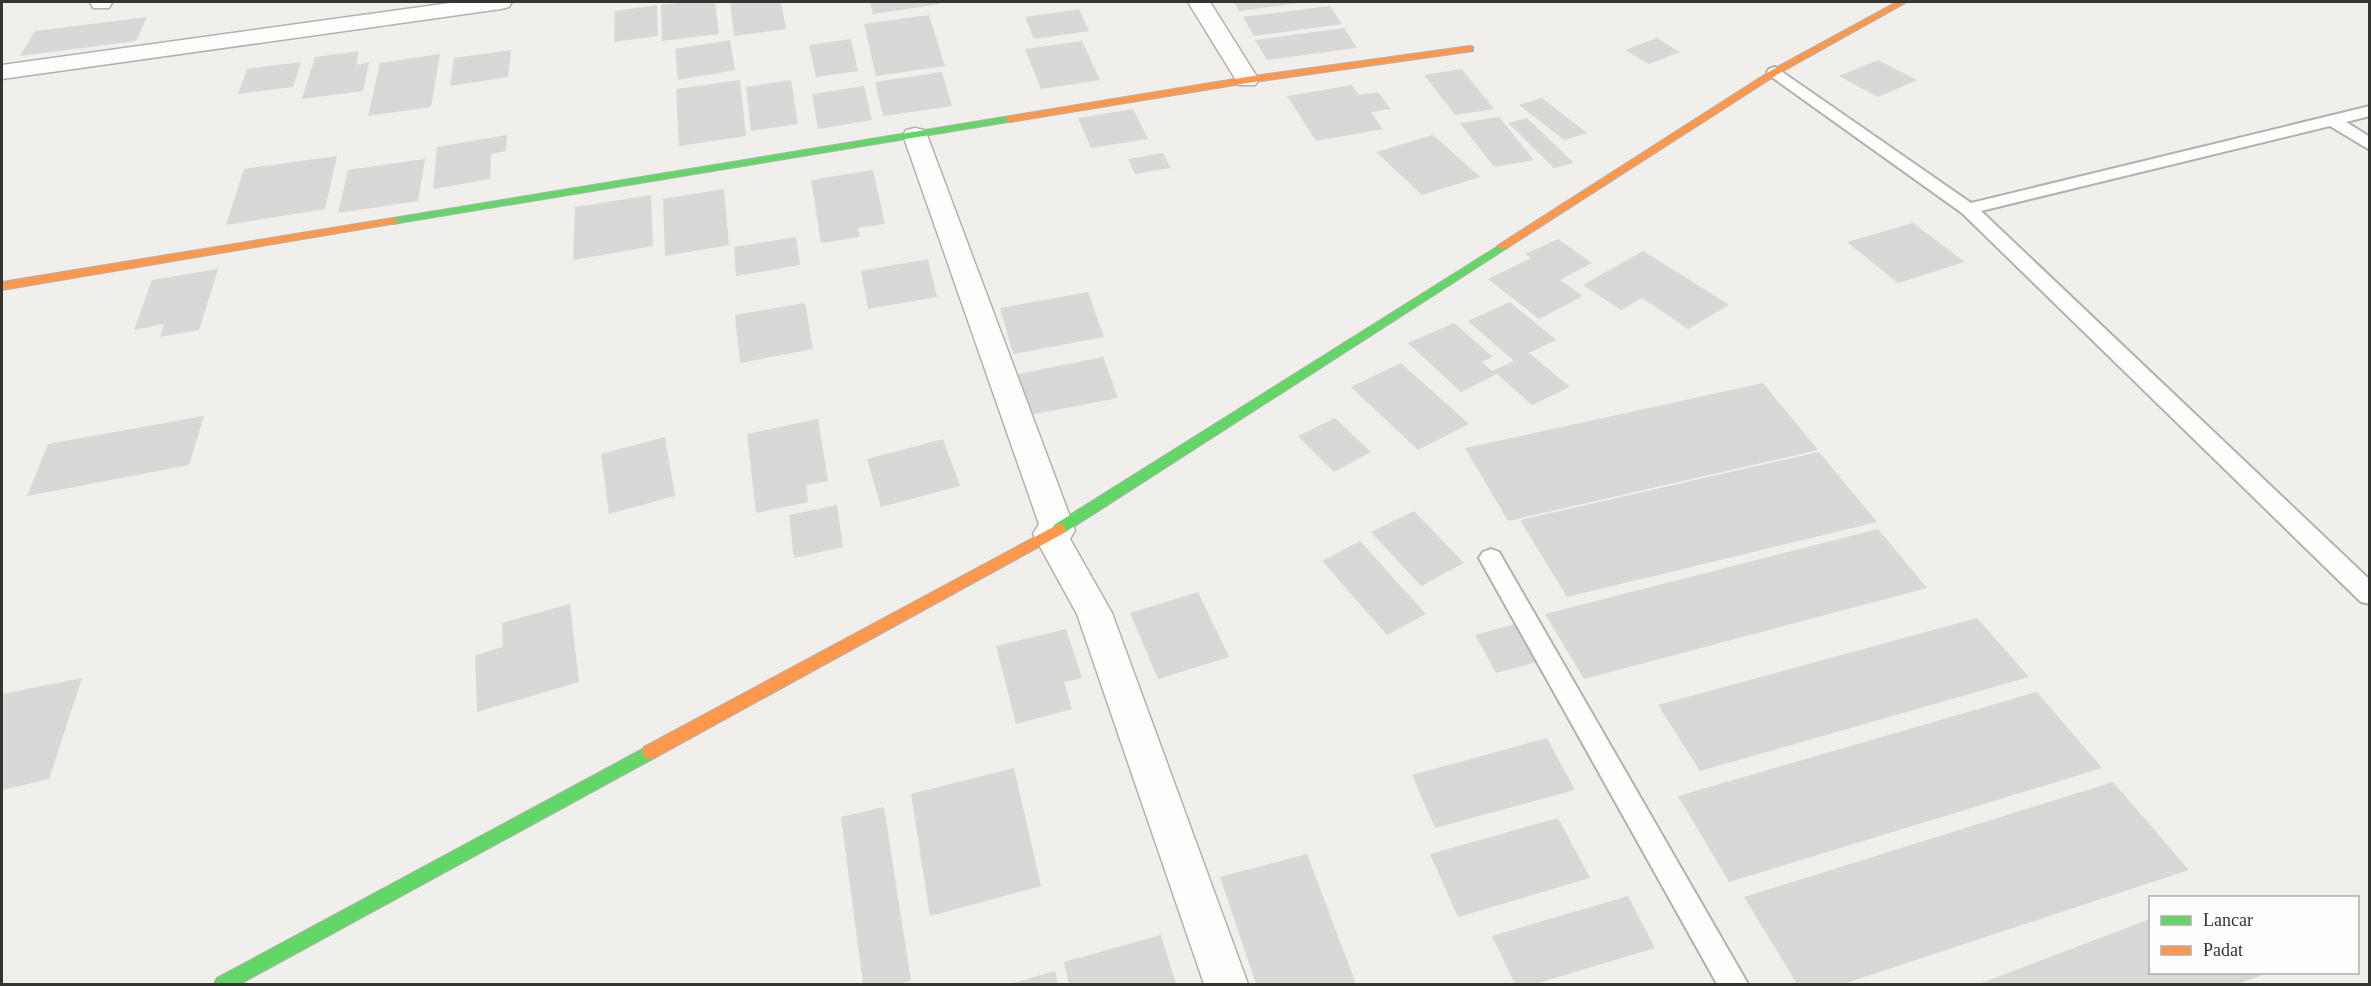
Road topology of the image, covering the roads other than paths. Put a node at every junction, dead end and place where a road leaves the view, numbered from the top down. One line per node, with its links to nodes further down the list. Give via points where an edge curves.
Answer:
1 (499, 2): 5 (street)
2 (1199, 2): 7 (street)
3 (1903, 2): 6 (street)
4 (1470, 49): 7 (street)
5 (2, 72)
6 (1775, 72): 12 (lane); 14 (street)
7 (1247, 80): 10 (street)
8 (2370, 111): 9 (lane)
9 (2331, 119): 11 (lane); 12 (lane)
10 (915, 135): 13 (street); 14 (street)
11 (2370, 145)
12 (1968, 209): 16 (lane)
13 (2, 286)
14 (1054, 532): 17 (street); 18 (street, via 1094,613)
15 (1491, 558): 19 (lane)
16 (2370, 595)
17 (223, 984)
18 (1226, 984)
19 (1733, 984)

